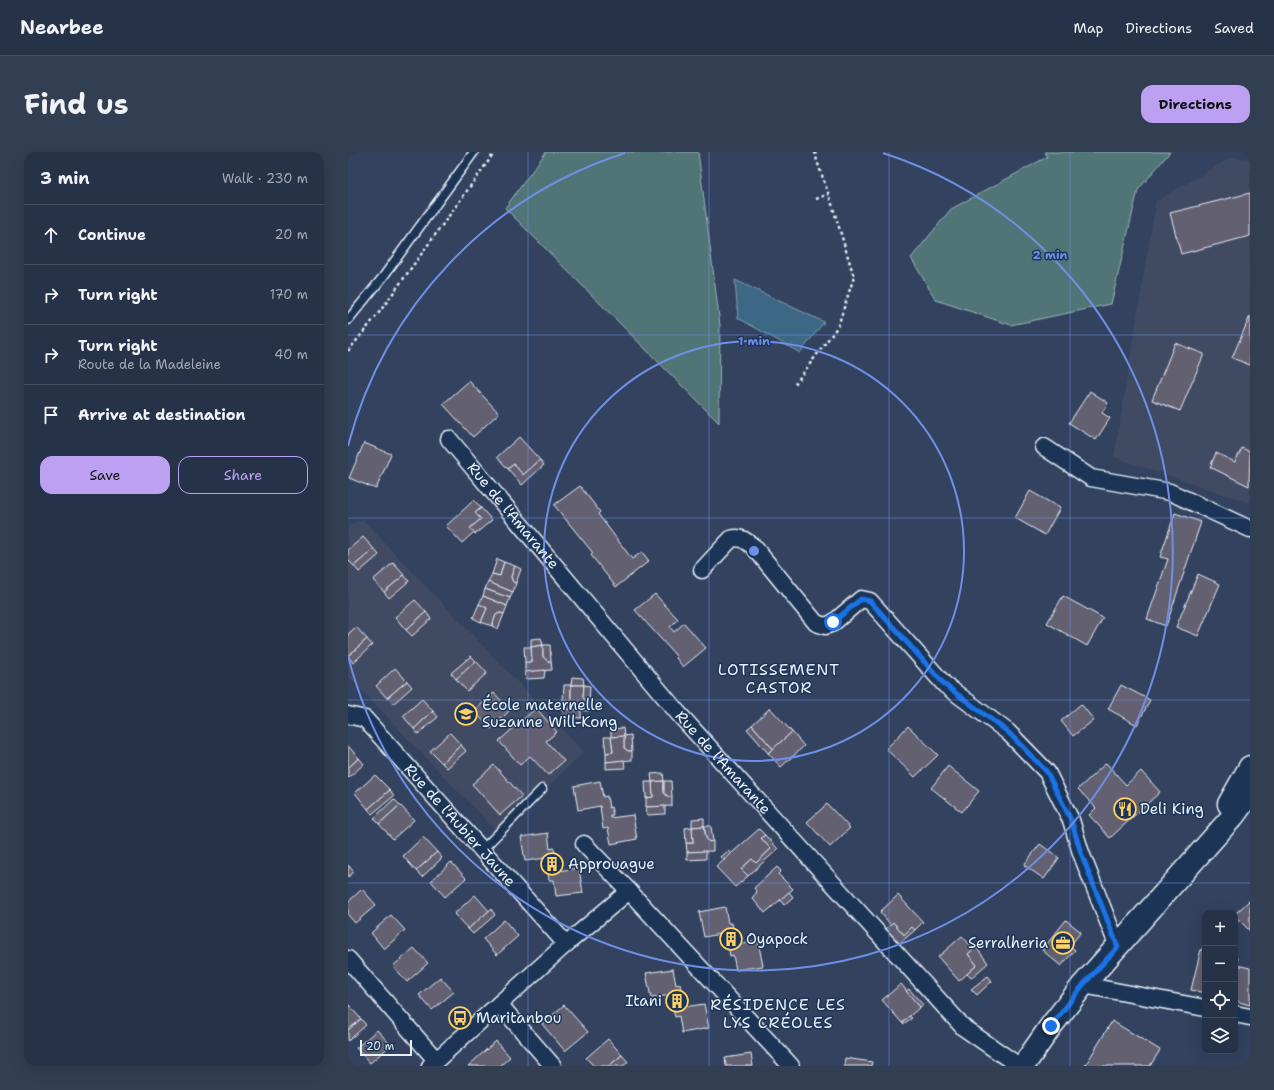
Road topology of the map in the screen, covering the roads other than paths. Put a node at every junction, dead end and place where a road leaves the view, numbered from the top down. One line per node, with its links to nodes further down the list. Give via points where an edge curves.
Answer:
1 (474, 152): 2 (lane, via 383,277)
2 (348, 320)
3 (449, 439): 26 (street, Rue de l'Amarante, via 678,713 964,1028)
4 (1044, 447): 5 (street, via 1091,478 1170,492)
5 (1250, 529)
6 (702, 570): 16 (street, via 731,539 738,537 754,547 816,623 825,626 861,599 870,601 945,685 1008,732 1047,772 1071,820 1081,853)
7 (348, 714): 12 (street, Rue de l'Aubier Jaune, via 365,719)
8 (1250, 767): 13 (main road)
9 (542, 790): 12 (lane)
10 (1250, 793): 13 (main road)
11 (584, 844): 14 (street)
12 (482, 850): 15 (street, Rue de l'Aubier Jaune)
13 (1200, 853): 16 (main road)
14 (629, 890): 15 (street); 25 (street)
15 (566, 944): 19 (street)
16 (1118, 947): 18 (main road)
17 (348, 959): 23 (street)
18 (1083, 985): 20 (street); 27 (main road)
19 (499, 1004): 23 (street); 24 (street)
20 (1202, 1007)
21 (1238, 1015): 22 (street)
22 (1250, 1017)
23 (433, 1063)
24 (553, 1066)
25 (791, 1066)
26 (1019, 1066)
27 (1023, 1066)

